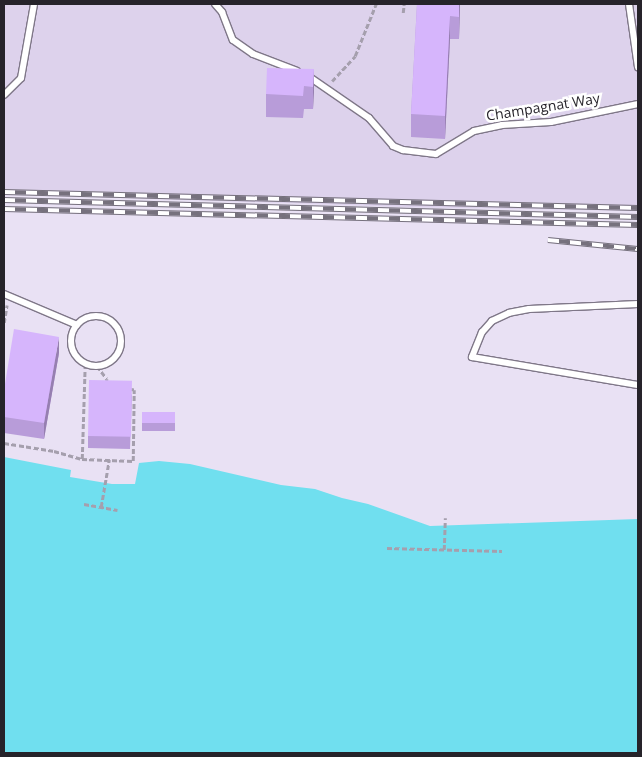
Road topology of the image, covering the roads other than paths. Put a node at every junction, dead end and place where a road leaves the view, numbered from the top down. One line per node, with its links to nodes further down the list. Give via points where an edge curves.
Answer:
1 (34, 4): 5 (lane, via 21,78)
2 (215, 4): 6 (lane, Champagnat Way, via 222,12 233,40 253,54 306,75 326,87 368,118 393,146 403,150 436,154 474,131 502,125 551,122)
3 (629, 4): 4 (lane)
4 (638, 67)
5 (4, 96)
6 (638, 104)
7 (6, 295): 9 (lane)
8 (638, 304): 10 (lane, via 529,309 509,313 492,321 482,332 472,357)
9 (77, 325): 9 (lane, via 91,316 100,316 115,324 120,332 120,349 116,356 110,362 97,366 85,363 73,348)
10 (638, 385)

